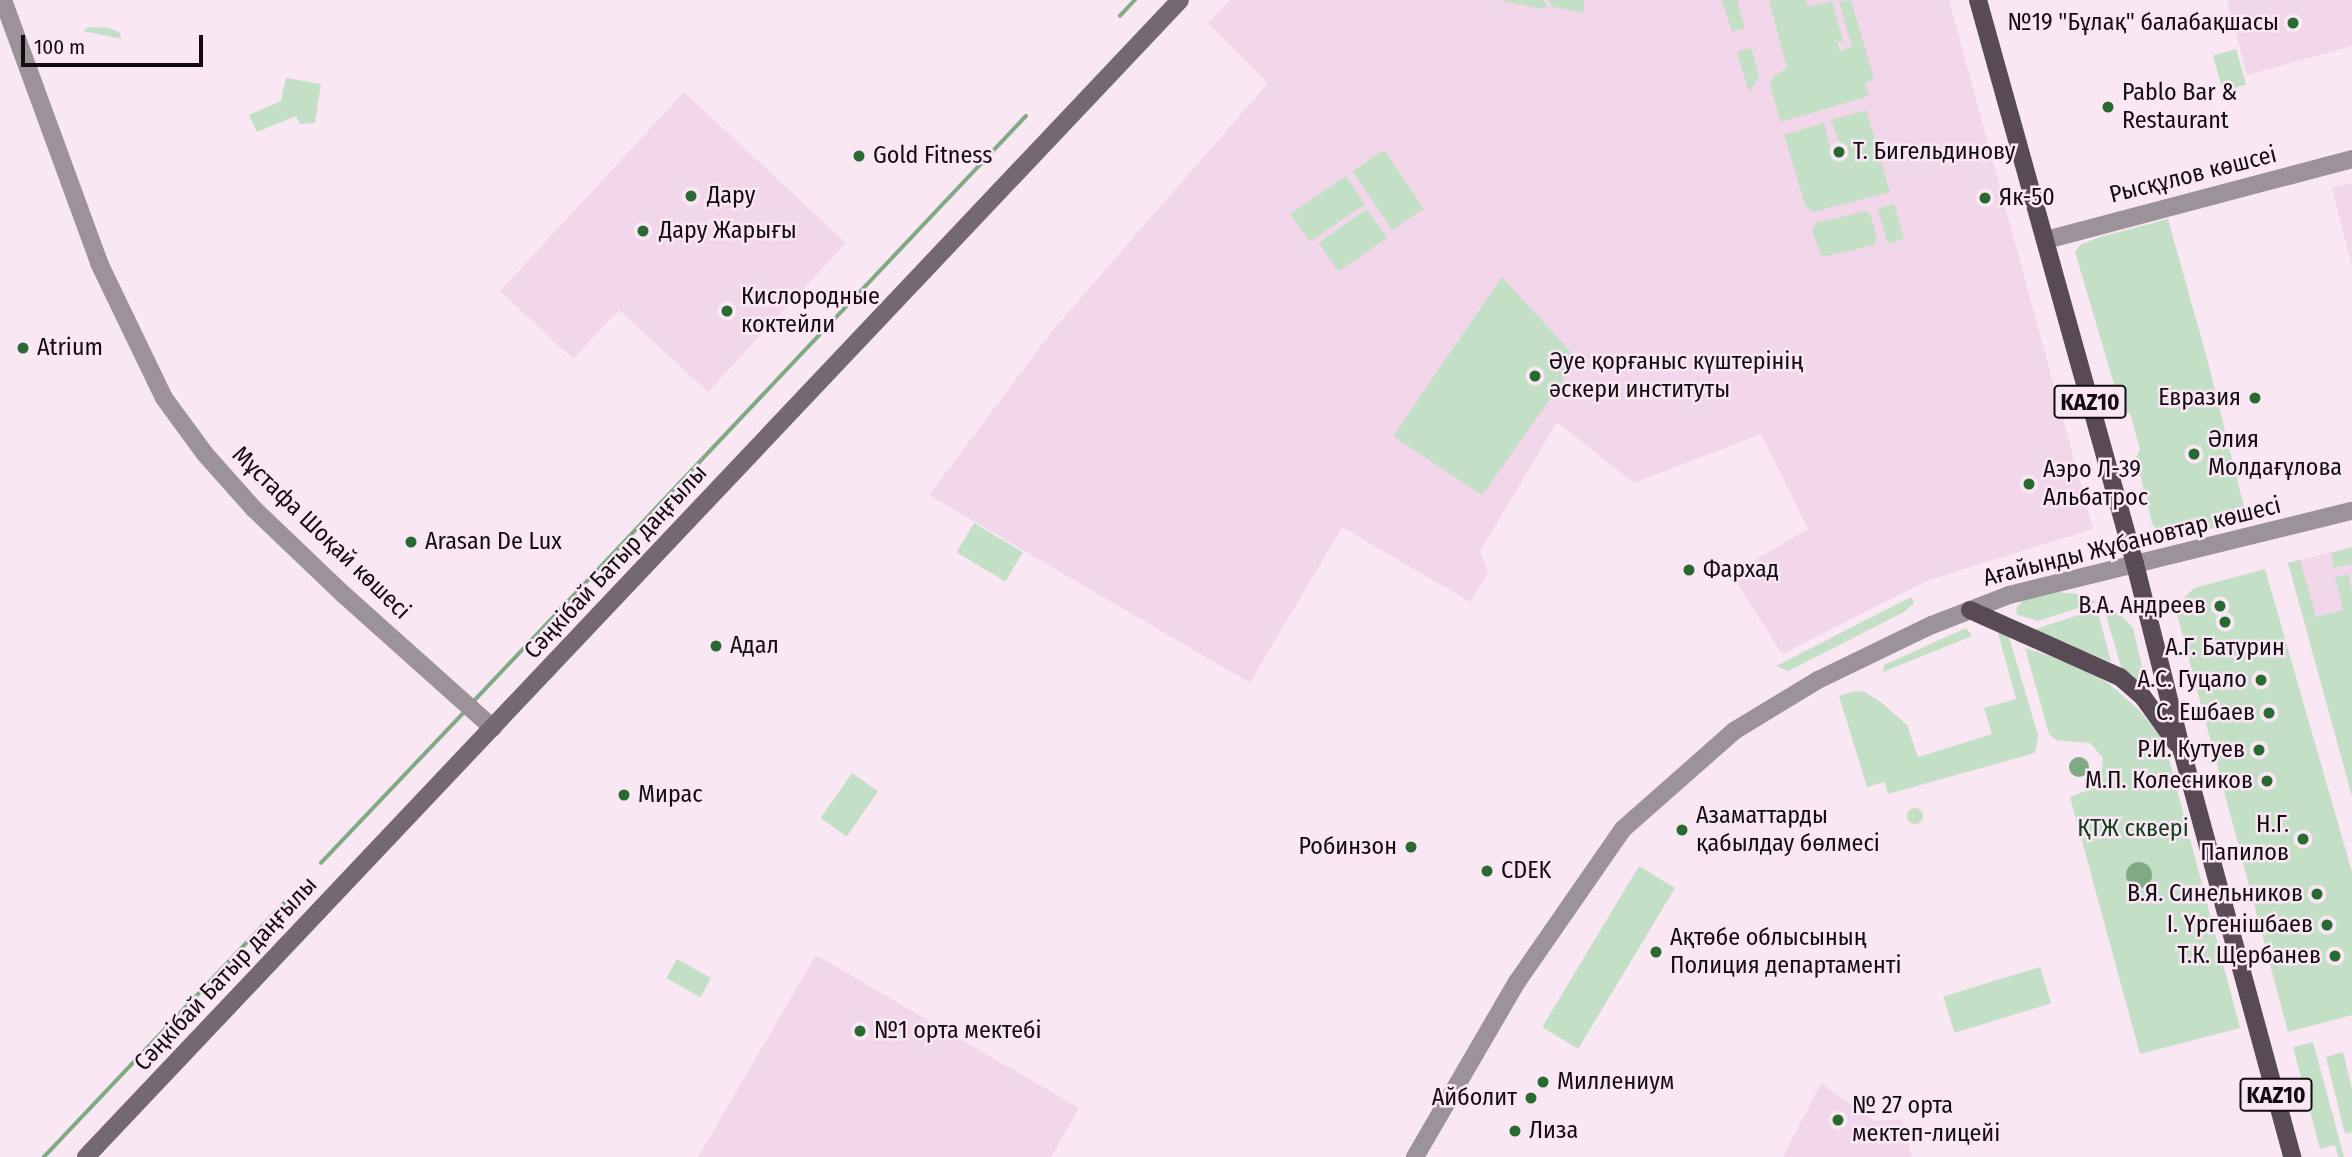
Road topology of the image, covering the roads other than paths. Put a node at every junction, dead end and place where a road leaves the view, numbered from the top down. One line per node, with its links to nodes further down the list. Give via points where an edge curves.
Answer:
1 (3, 0): 9 (street, Мұстафа Шоқай көшесі, via 99,263 164,398 254,509)
2 (1181, 0): 9 (main road, Сәңкібай Батыр даңғылы)
3 (1978, 0): 5 (main road, KAZ10)
4 (2352, 159): 5 (street, Рысқұлов көшсеі)
5 (2046, 240): 7 (main road, KAZ10)
6 (2352, 510): 7 (street, Ағайынды Жұбановтар көшесі)
7 (2135, 564): 8 (street, Ағайынды Жұбановтар көшесі, via 2049,583); 10 (main road, KAZ10)
8 (1969, 610): 10 (main road, via 2120,677 2143,697); 12 (street, Ағайынды Жұбановтар көшесі, via 1818,680 1734,731 1623,829 1517,982)
9 (493, 728): 11 (main road, Сәңкібай Батыр даңғылы)
10 (2182, 751): 13 (main road, KAZ10)
11 (86, 1157)
12 (1415, 1157)
13 (2292, 1157)

